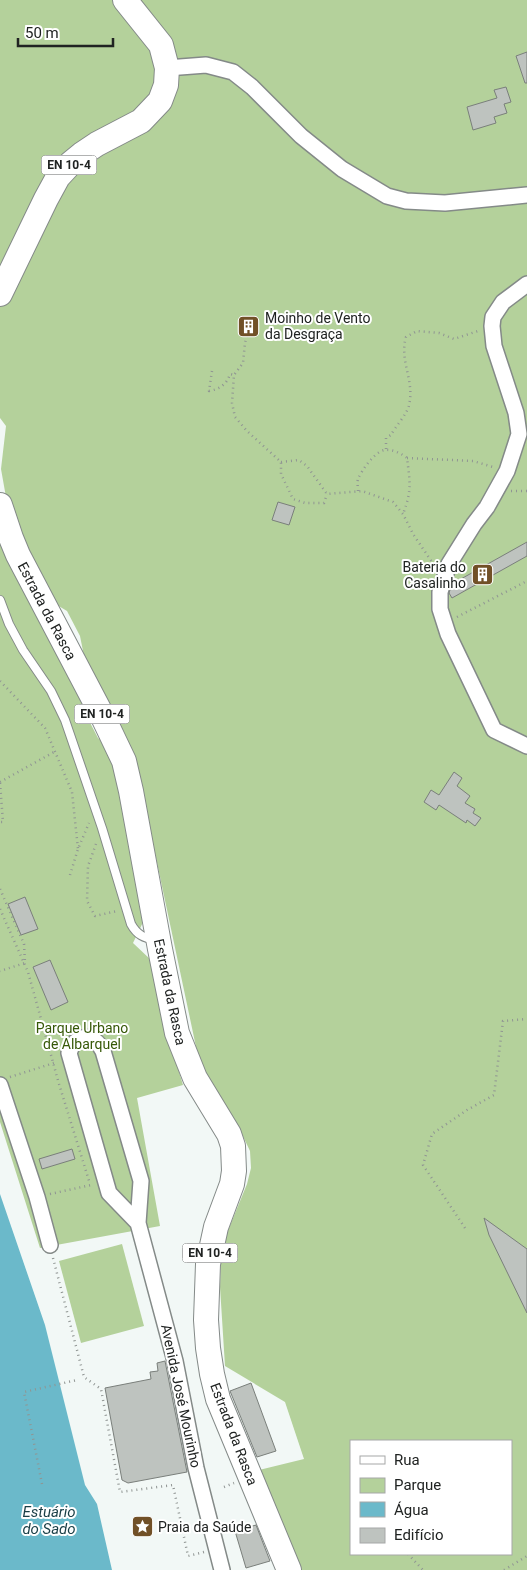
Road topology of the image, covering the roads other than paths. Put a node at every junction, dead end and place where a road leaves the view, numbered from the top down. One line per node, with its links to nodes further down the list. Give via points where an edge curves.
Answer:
1 (125, 0): 2 (main road, EN 10-4, via 161,45)
2 (167, 68): 3 (street, via 206,65 233,72 301,136 342,169 387,196 445,204); 5 (main road, EN 10-4, via 166,85 152,111 141,122 82,154 58,177)
3 (527, 195)
4 (527, 284): 8 (street, via 503,302 493,317 492,326 494,346 516,414 519,434 507,471 449,564 440,592 440,609 448,634 494,730)
5 (0, 294)
6 (0, 505): 9 (main road, Estrada da Rasca / EN 10-4, via 18,555 124,762)
7 (0, 600): 9 (lane, via 23,650 51,691 65,720 131,924 143,937)
8 (527, 746)
9 (158, 940): 14 (main road, Estrada da Rasca / EN 10-4, via 183,1051 195,1078 230,1134 233,1146 232,1184 216,1227 208,1264 206,1320 212,1374 218,1399)
10 (4, 1081): 12 (street)
11 (138, 1223): 11 (street, Avenida José Mourinho, via 141,1181 103,1051 99,1042 80,1038 68,1053 108,1193); 13 (street, Avenida José Mourinho, via 175,1361 196,1468)
12 (50, 1245)
13 (222, 1570)
14 (289, 1570)

